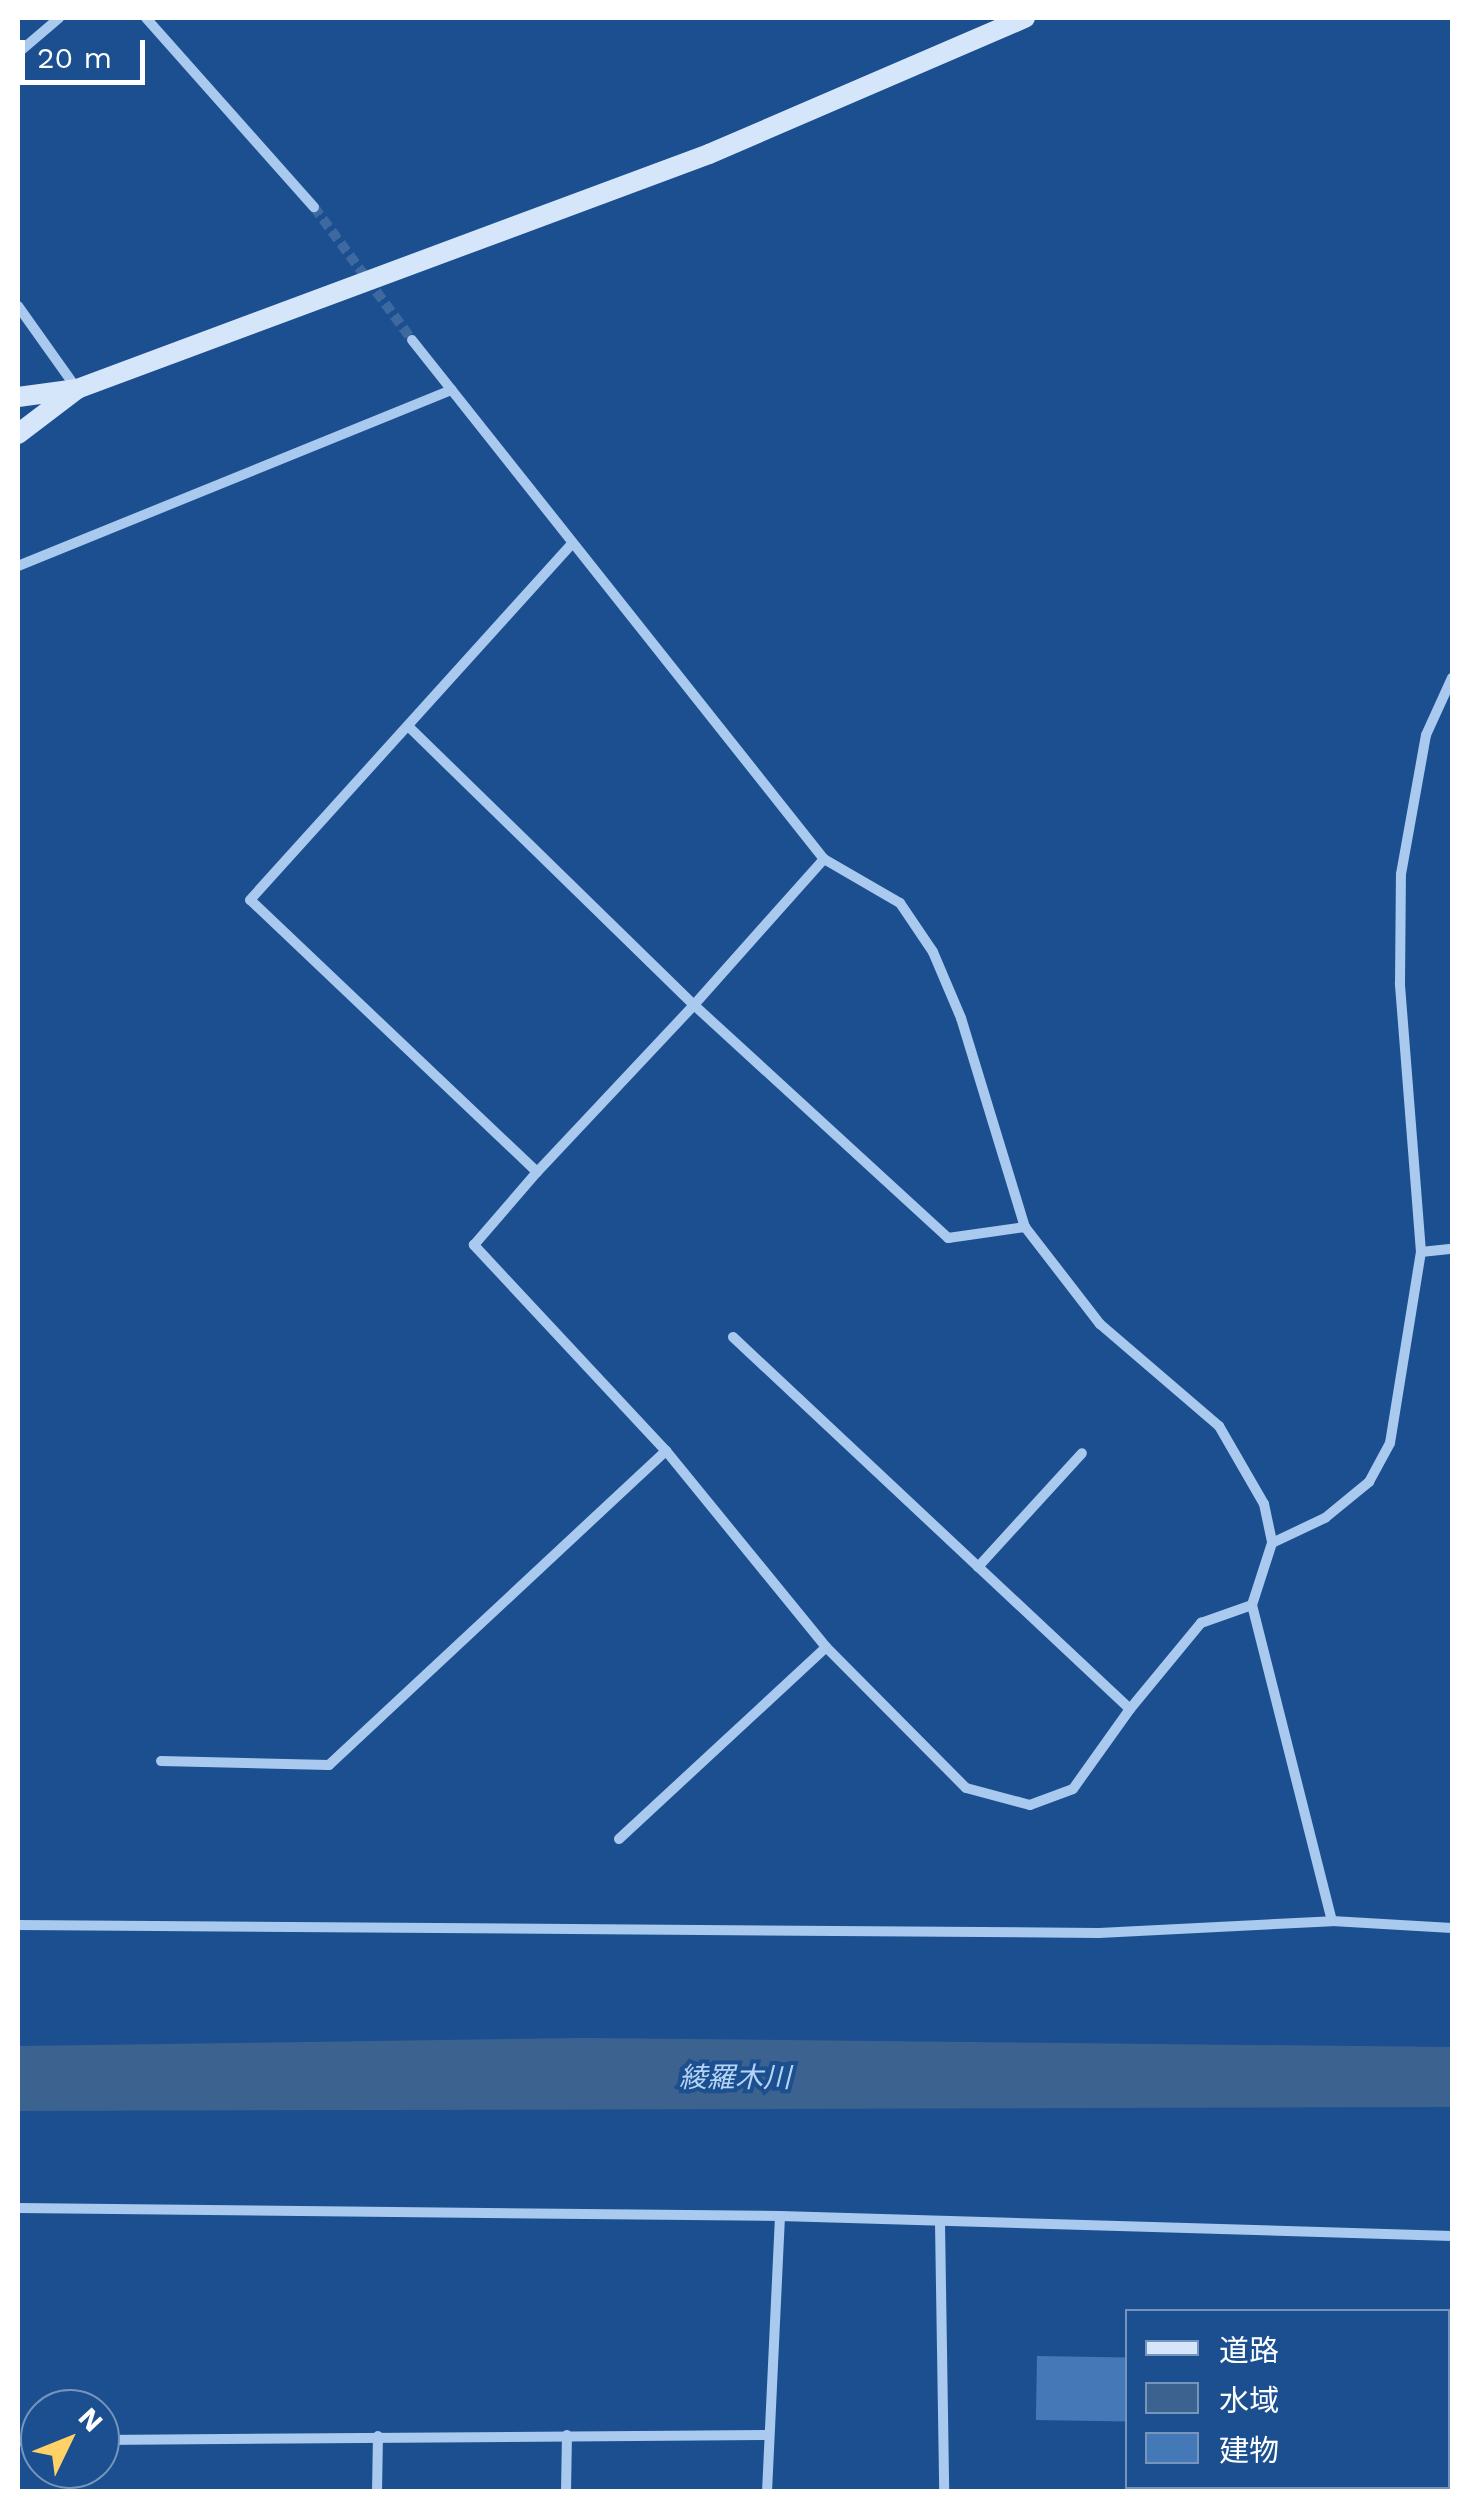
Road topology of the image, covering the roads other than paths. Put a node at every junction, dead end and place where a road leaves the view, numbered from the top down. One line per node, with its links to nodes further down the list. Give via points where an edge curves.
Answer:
1 (58, 18): 4 (street)
2 (146, 18): 5 (street)
3 (1025, 18): 8 (street, via 815,113)
4 (18, 53)
5 (314, 207)
6 (18, 306): 8 (street)
7 (412, 340): 9 (street)
8 (78, 389): 10 (street); 11 (street)
9 (452, 390): 12 (street); 13 (street)
10 (18, 397)
11 (18, 434)
12 (573, 543): 15 (street); 16 (street)
13 (18, 566)
14 (1452, 678): 21 (street, via 1426,735 1401,874 1400,983)
15 (408, 726): 17 (street); 18 (street, via 250,900)
16 (824, 859): 17 (street); 19 (street, via 900,903 934,952)
17 (694, 1005): 18 (street); 19 (street, via 948,1238)
18 (537, 1172): 23 (street, via 474,1245)
19 (1025, 1227): 25 (street, via 1100,1324 1219,1426 1264,1504)
20 (1452, 1249): 21 (street)
21 (1421, 1252): 25 (street, via 1390,1443 1368,1482 1325,1518)
22 (733, 1337): 26 (street)
23 (666, 1450): 28 (street); 30 (street, via 329,1764)
24 (1082, 1453): 26 (street)
25 (1272, 1542): 27 (street)
26 (978, 1567): 29 (street)
27 (1252, 1604): 29 (street, via 1200,1623); 32 (street)
28 (826, 1646): 29 (street, via 966,1788 1030,1805 1074,1789); 31 (street)
29 (1130, 1709)
30 (162, 1761)
31 (620, 1839)
32 (1332, 1921): 33 (street, via 1098,1933); 34 (street)
33 (18, 1926)
34 (1452, 1928)
35 (18, 2208): 36 (street)
36 (780, 2216): 37 (street); 39 (street)
37 (940, 2223): 38 (street); 46 (street)
38 (1452, 2236)
39 (766, 2434): 40 (street); 45 (street)
40 (567, 2435): 41 (street); 44 (street)
41 (378, 2436): 42 (street); 43 (street)
42 (120, 2440)
43 (377, 2492)
44 (566, 2492)
45 (767, 2492)
46 (944, 2492)

